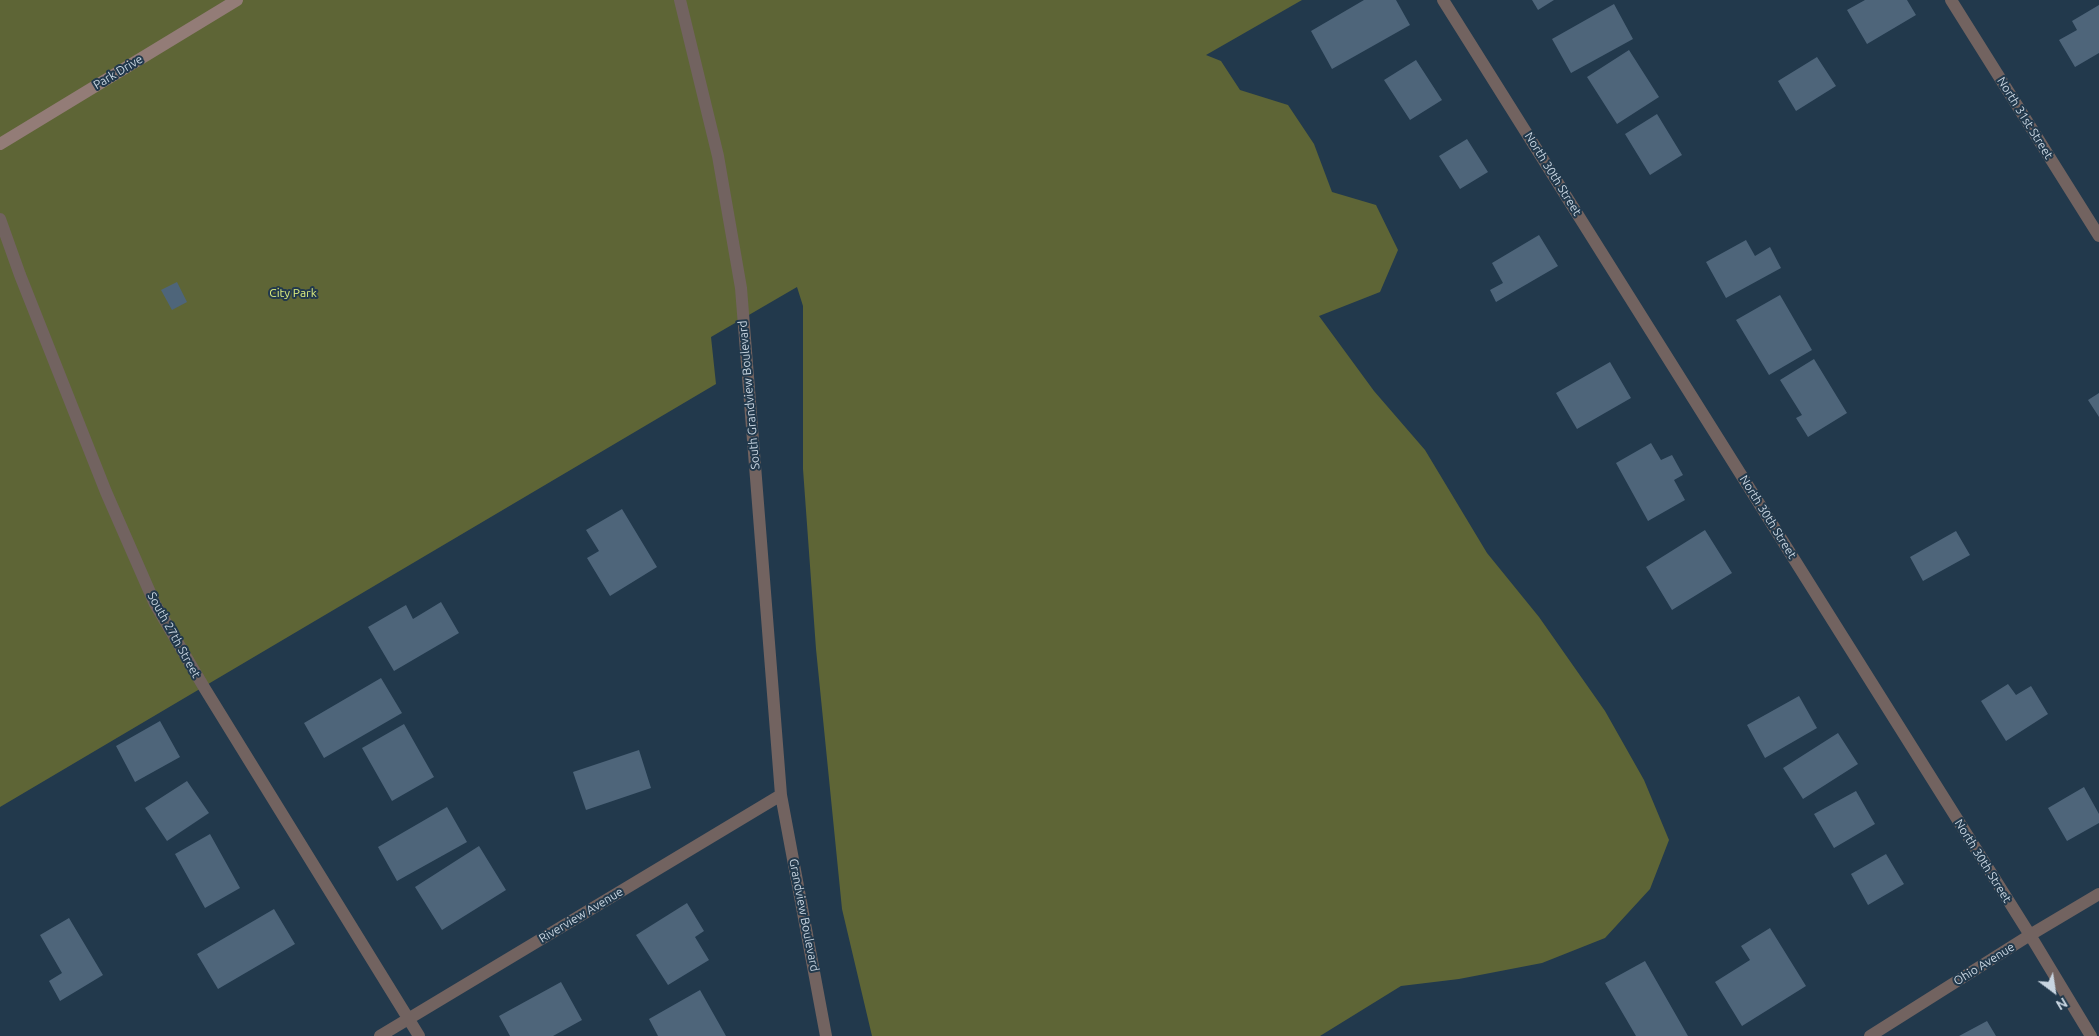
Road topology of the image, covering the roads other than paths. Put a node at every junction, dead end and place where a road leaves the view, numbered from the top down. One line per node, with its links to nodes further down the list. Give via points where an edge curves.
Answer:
1 (237, 0): 5 (main road, Park Drive)
2 (680, 0): 8 (street, South Grandview Boulevard, via 718,156 740,288)
3 (1443, 0): 10 (street, North 30th Street)
4 (1952, 0): 7 (street, North 31st Street)
5 (0, 144)
6 (0, 219): 11 (street, South 27th Street, via 102,483 154,604)
7 (2099, 236)
8 (781, 795): 11 (street, Riverview Avenue); 14 (street, Grandview Boulevard)
9 (2099, 894): 10 (street, Ohio Avenue)
10 (2030, 935): 15 (street, Ohio Avenue); 16 (street, North 30th Street)
11 (408, 1019): 12 (street, Riverview Avenue); 13 (street, South 27th Street)
12 (380, 1036)
13 (418, 1036)
14 (826, 1036)
15 (1870, 1036)
16 (2090, 1036)

